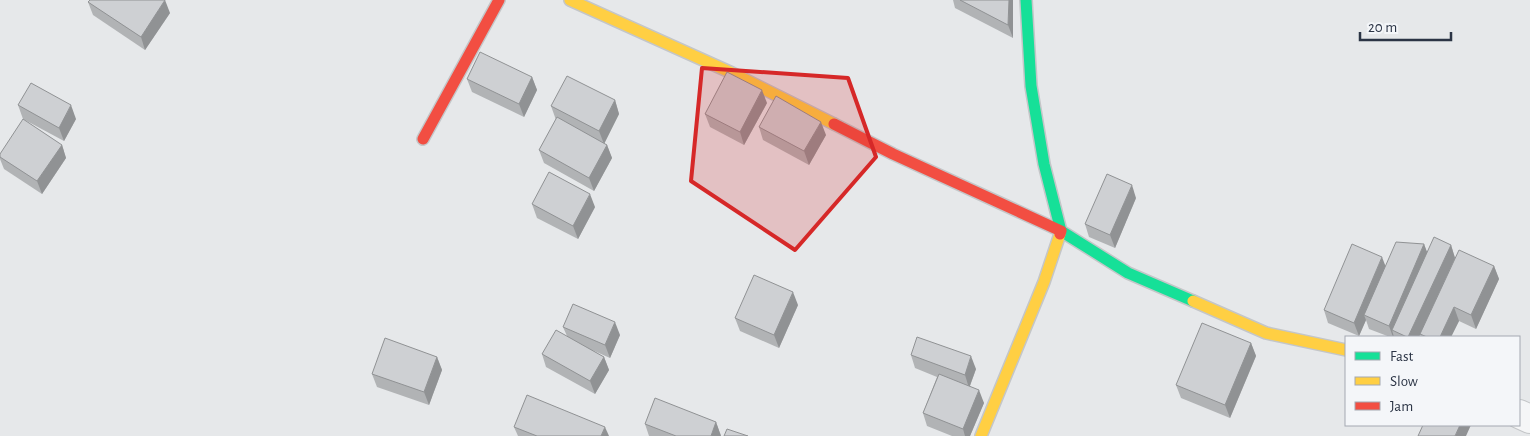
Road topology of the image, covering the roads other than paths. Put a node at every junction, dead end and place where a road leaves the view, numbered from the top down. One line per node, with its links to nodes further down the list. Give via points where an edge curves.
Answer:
1 (499, 0): 4 (street)
2 (570, 0): 5 (street, via 732,73 893,154)
3 (1026, 0): 5 (street, via 1031,86 1044,164)
4 (423, 139)
5 (1061, 231): 6 (street, via 1128,273 1266,333); 7 (street, via 1044,282)
6 (1345, 350)
7 (981, 436)

